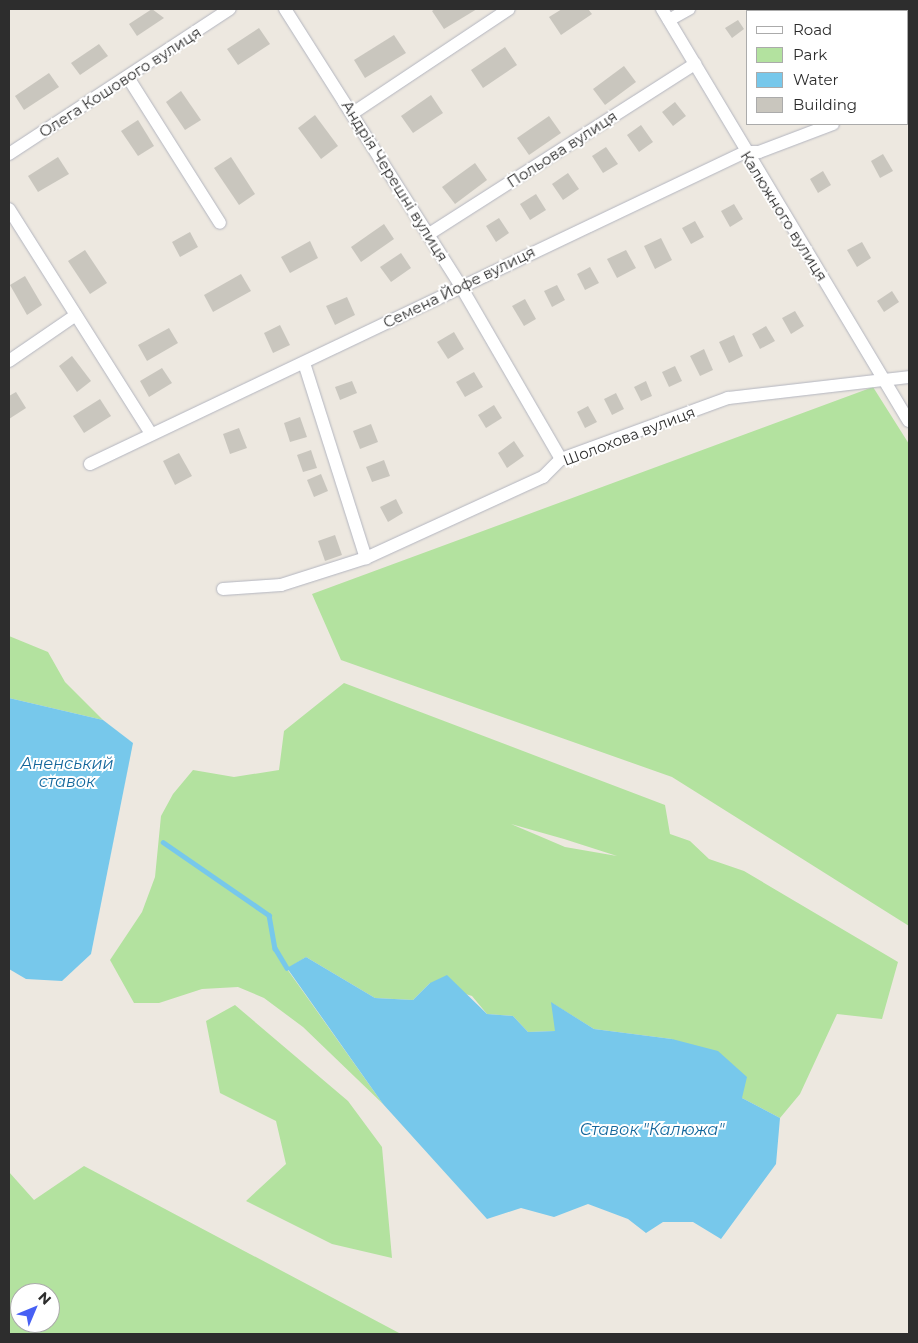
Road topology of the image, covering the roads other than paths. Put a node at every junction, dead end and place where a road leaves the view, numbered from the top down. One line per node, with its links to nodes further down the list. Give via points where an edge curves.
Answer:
1 (230, 9): 7 (street, Олега Кошового вулиця)
2 (284, 9): 8 (street, Андрія Черешні вулиця)
3 (509, 9): 8 (street)
4 (689, 9): 5 (street)
5 (666, 14): 6 (street, Калюжного вулиця)
6 (695, 64): 10 (street, Калюжного вулиця); 14 (street, Польова вулиця)
7 (129, 79): 11 (street, Олега Кошового вулиця); 13 (street)
8 (353, 113): 14 (street, Андрія Черешні вулиця)
9 (830, 125): 10 (street, Семена Йофе вулиця, via 759,152)
10 (745, 152): 15 (street, Семена Йофе вулиця); 20 (street, Калюжного вулиця)
11 (9, 154)
12 (9, 209): 16 (street)
13 (220, 223)
14 (429, 234): 15 (street, Андрія Черешні вулиця)
15 (460, 285): 18 (street, Семена Йофе вулиця); 23 (street, Андрія Черешні вулиця)
16 (76, 315): 17 (street); 22 (street)
17 (9, 361)
18 (304, 363): 22 (street, Семена Йофе вулиця); 25 (street)
19 (909, 377): 20 (street, Шолохова вулиця)
20 (887, 381): 21 (street, Калюжного вулиця); 23 (street, Шолохова вулиця, via 728,398)
21 (909, 421)
22 (151, 434): 24 (street, Семена Йофе вулиця)
23 (561, 459): 25 (street, Шолохова вулиця, via 543,477)
24 (90, 464)
25 (366, 558): 26 (street, Шолохова вулиця, via 282,585)
26 (223, 589)

